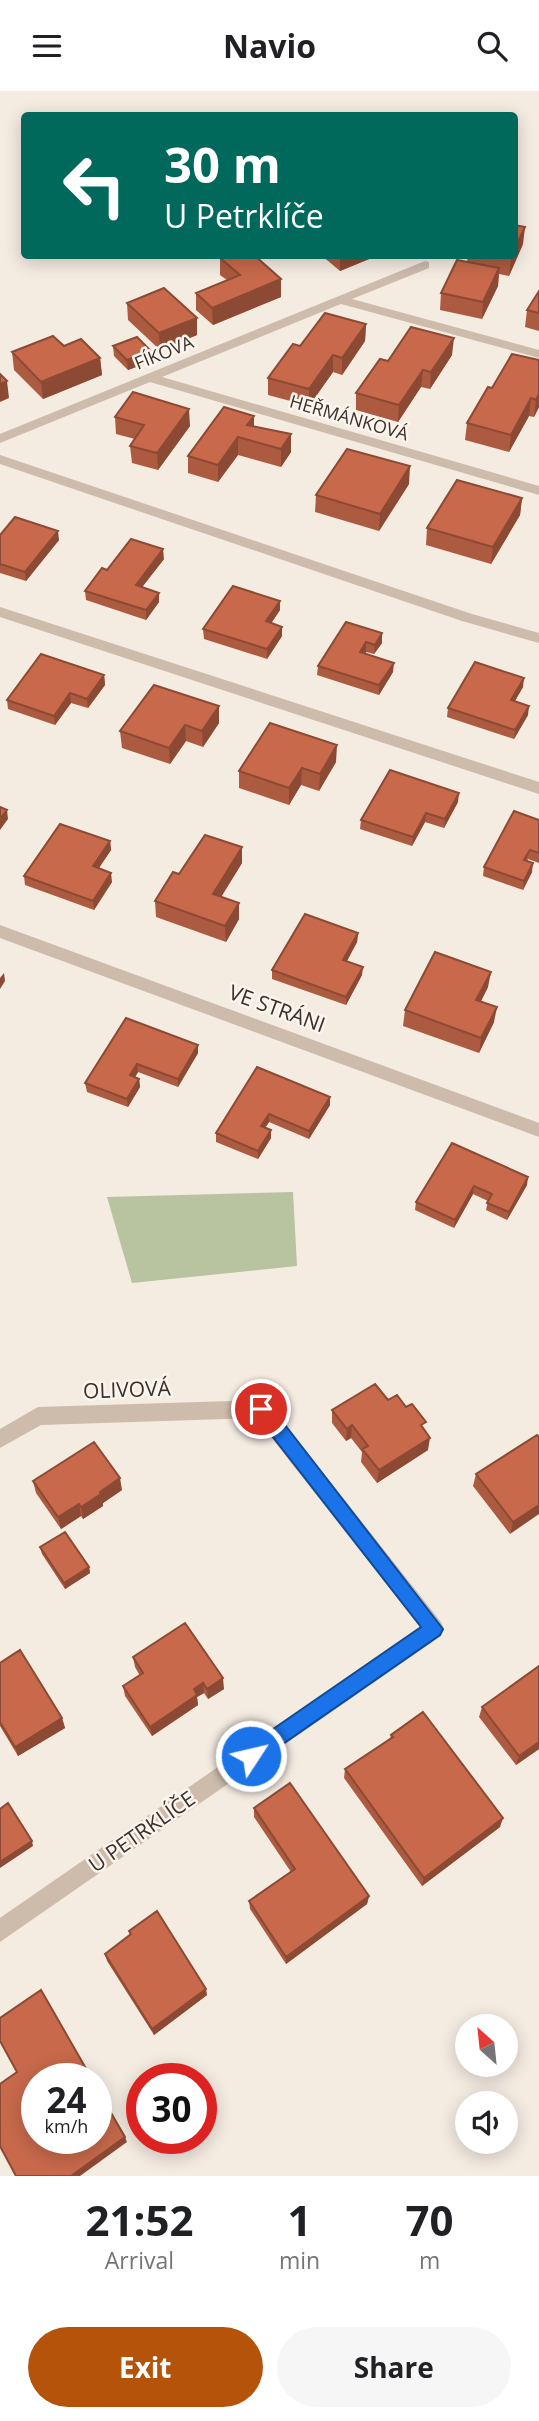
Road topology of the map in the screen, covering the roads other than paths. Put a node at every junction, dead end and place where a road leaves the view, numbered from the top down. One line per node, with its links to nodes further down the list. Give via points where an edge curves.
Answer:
1 (425, 265): 2 (street, FÍKOVA)
2 (341, 300): 3 (street); 4 (street, FÍKOVA)
3 (539, 354)
4 (150, 378): 5 (street, FÍKOVA); 7 (street, HEŘMÁNKOVÁ)
5 (0, 439)
6 (0, 459): 9 (street, via 454,614)
7 (539, 491)
8 (0, 612): 10 (street)
9 (539, 638)
10 (539, 788)
11 (0, 931): 12 (street, VE STRÁNI)
12 (539, 1130)
13 (261, 1409): 14 (street, OLIVOVÁ, via 38,1416); 15 (street, U PETRKLÍČE, via 434,1629)
14 (0, 1439)
15 (0, 1931)

